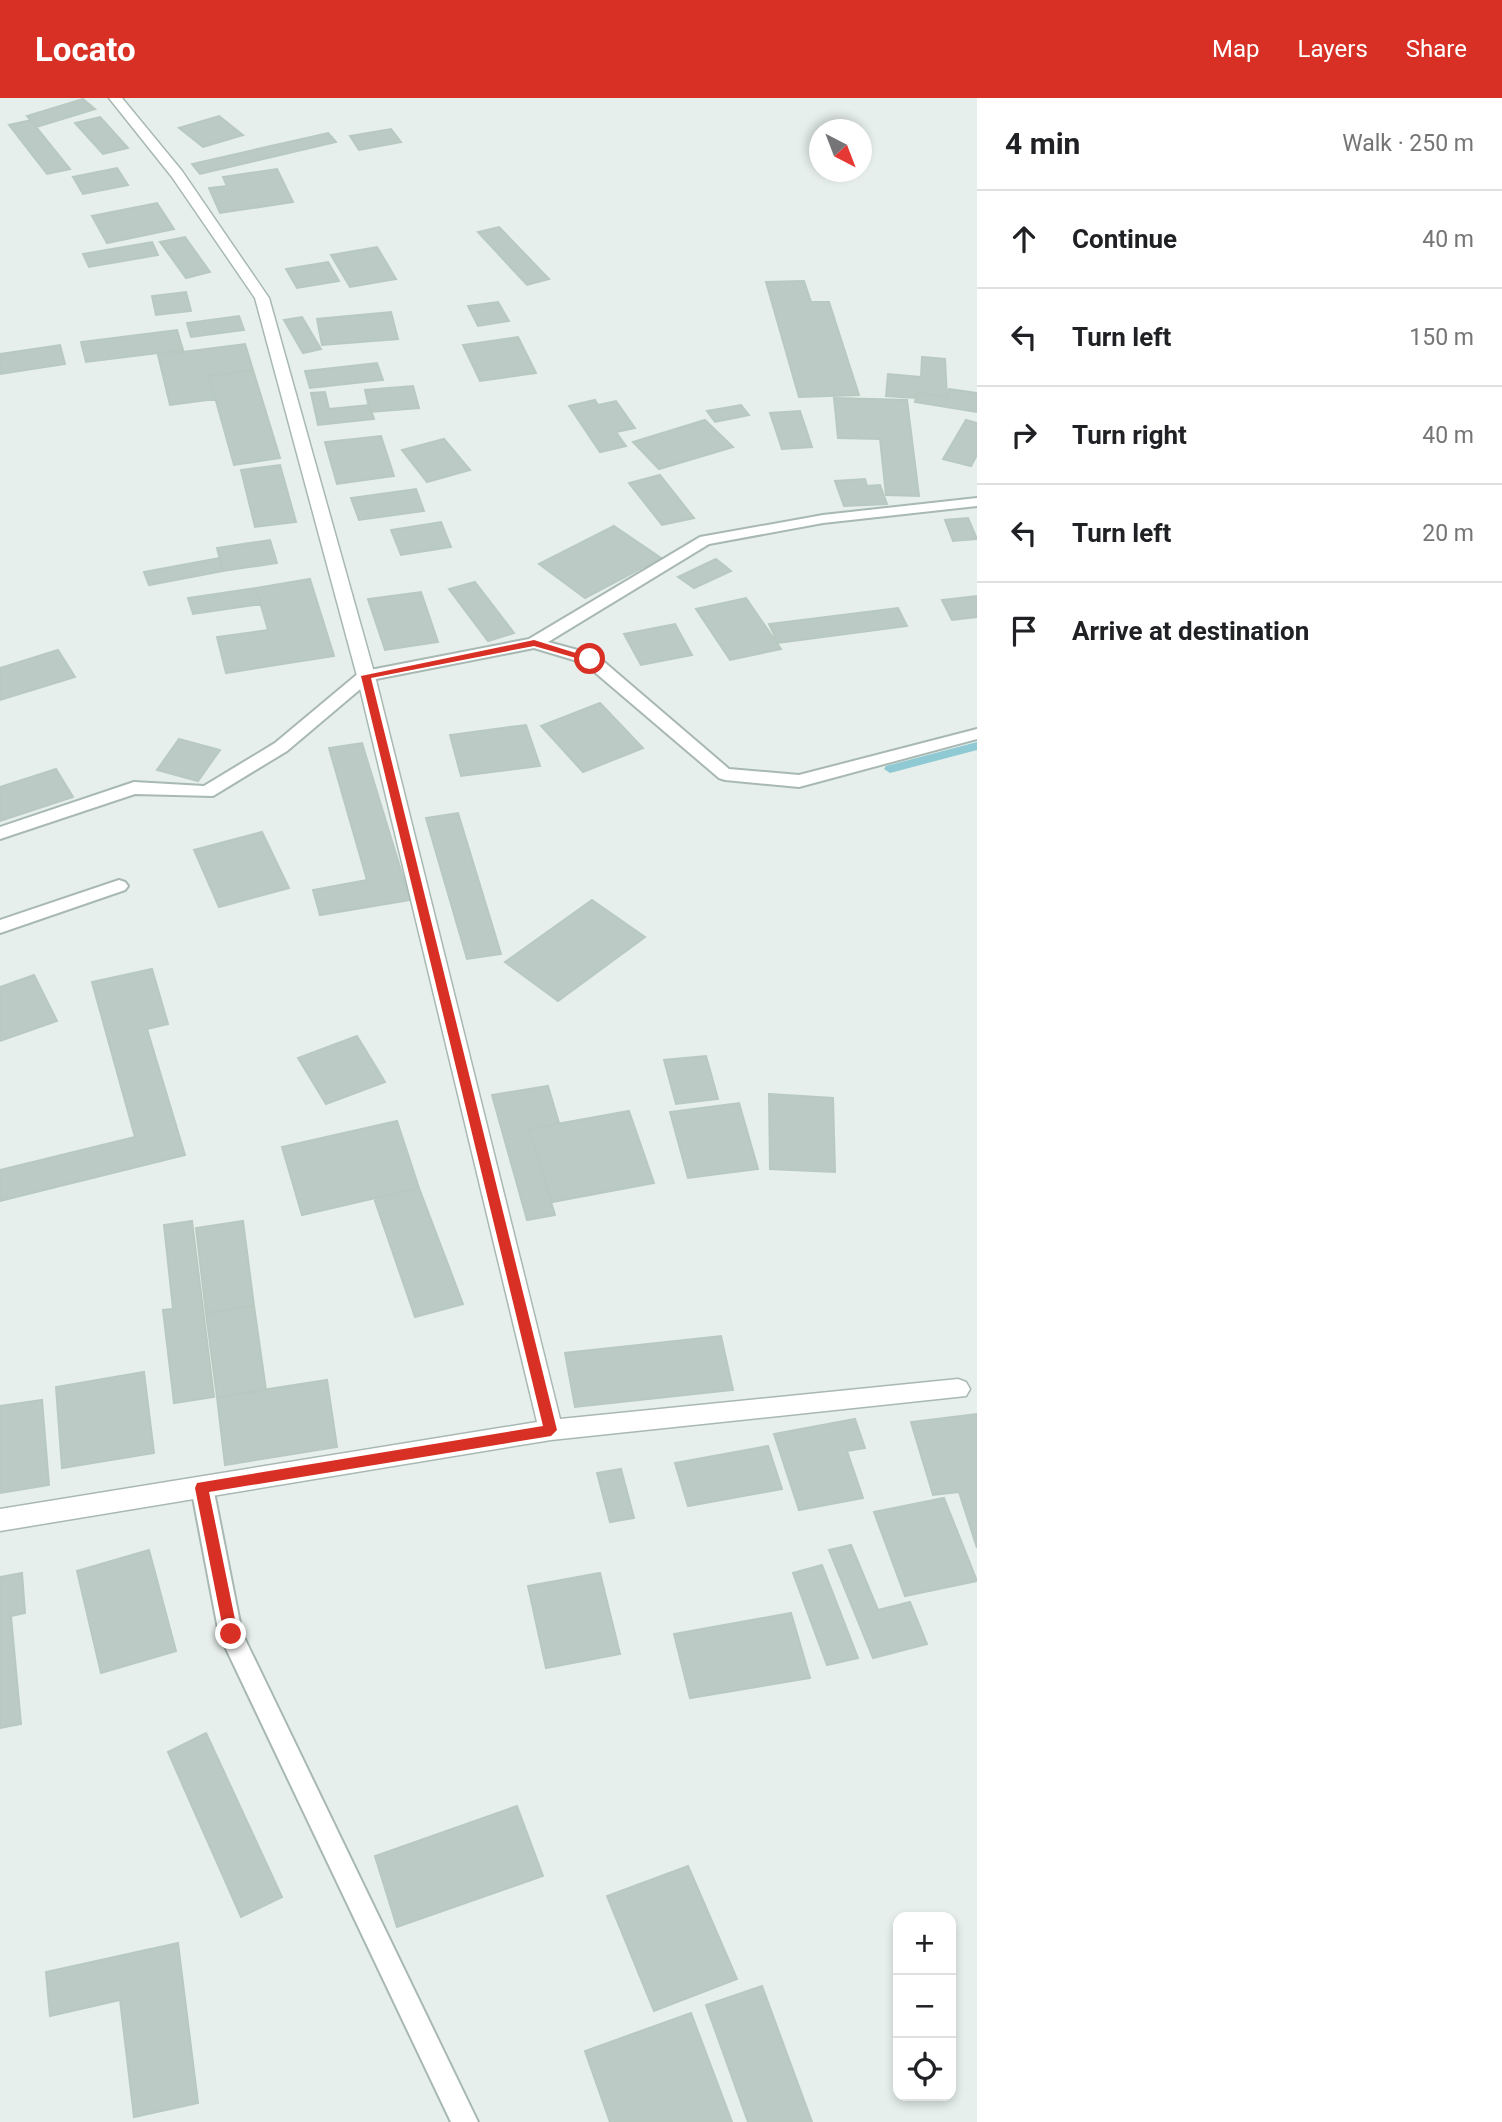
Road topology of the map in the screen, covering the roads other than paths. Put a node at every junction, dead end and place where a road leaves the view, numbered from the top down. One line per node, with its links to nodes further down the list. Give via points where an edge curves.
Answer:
1 (115, 98): 4 (street, via 177,174 262,298)
2 (977, 502): 3 (lane, via 823,519 705,540)
3 (534, 643): 4 (lane); 5 (lane, via 590,659 725,774 799,781)
4 (366, 676): 6 (lane, via 281,747 207,792 134,788); 10 (street)
5 (977, 734)
6 (0, 833)
7 (120, 886): 8 (lane)
8 (0, 927)
9 (958, 1389): 10 (street)
10 (551, 1430): 11 (street)
11 (202, 1488): 12 (street); 13 (lane, via 231,1634)
12 (0, 1520)
13 (465, 2122)

